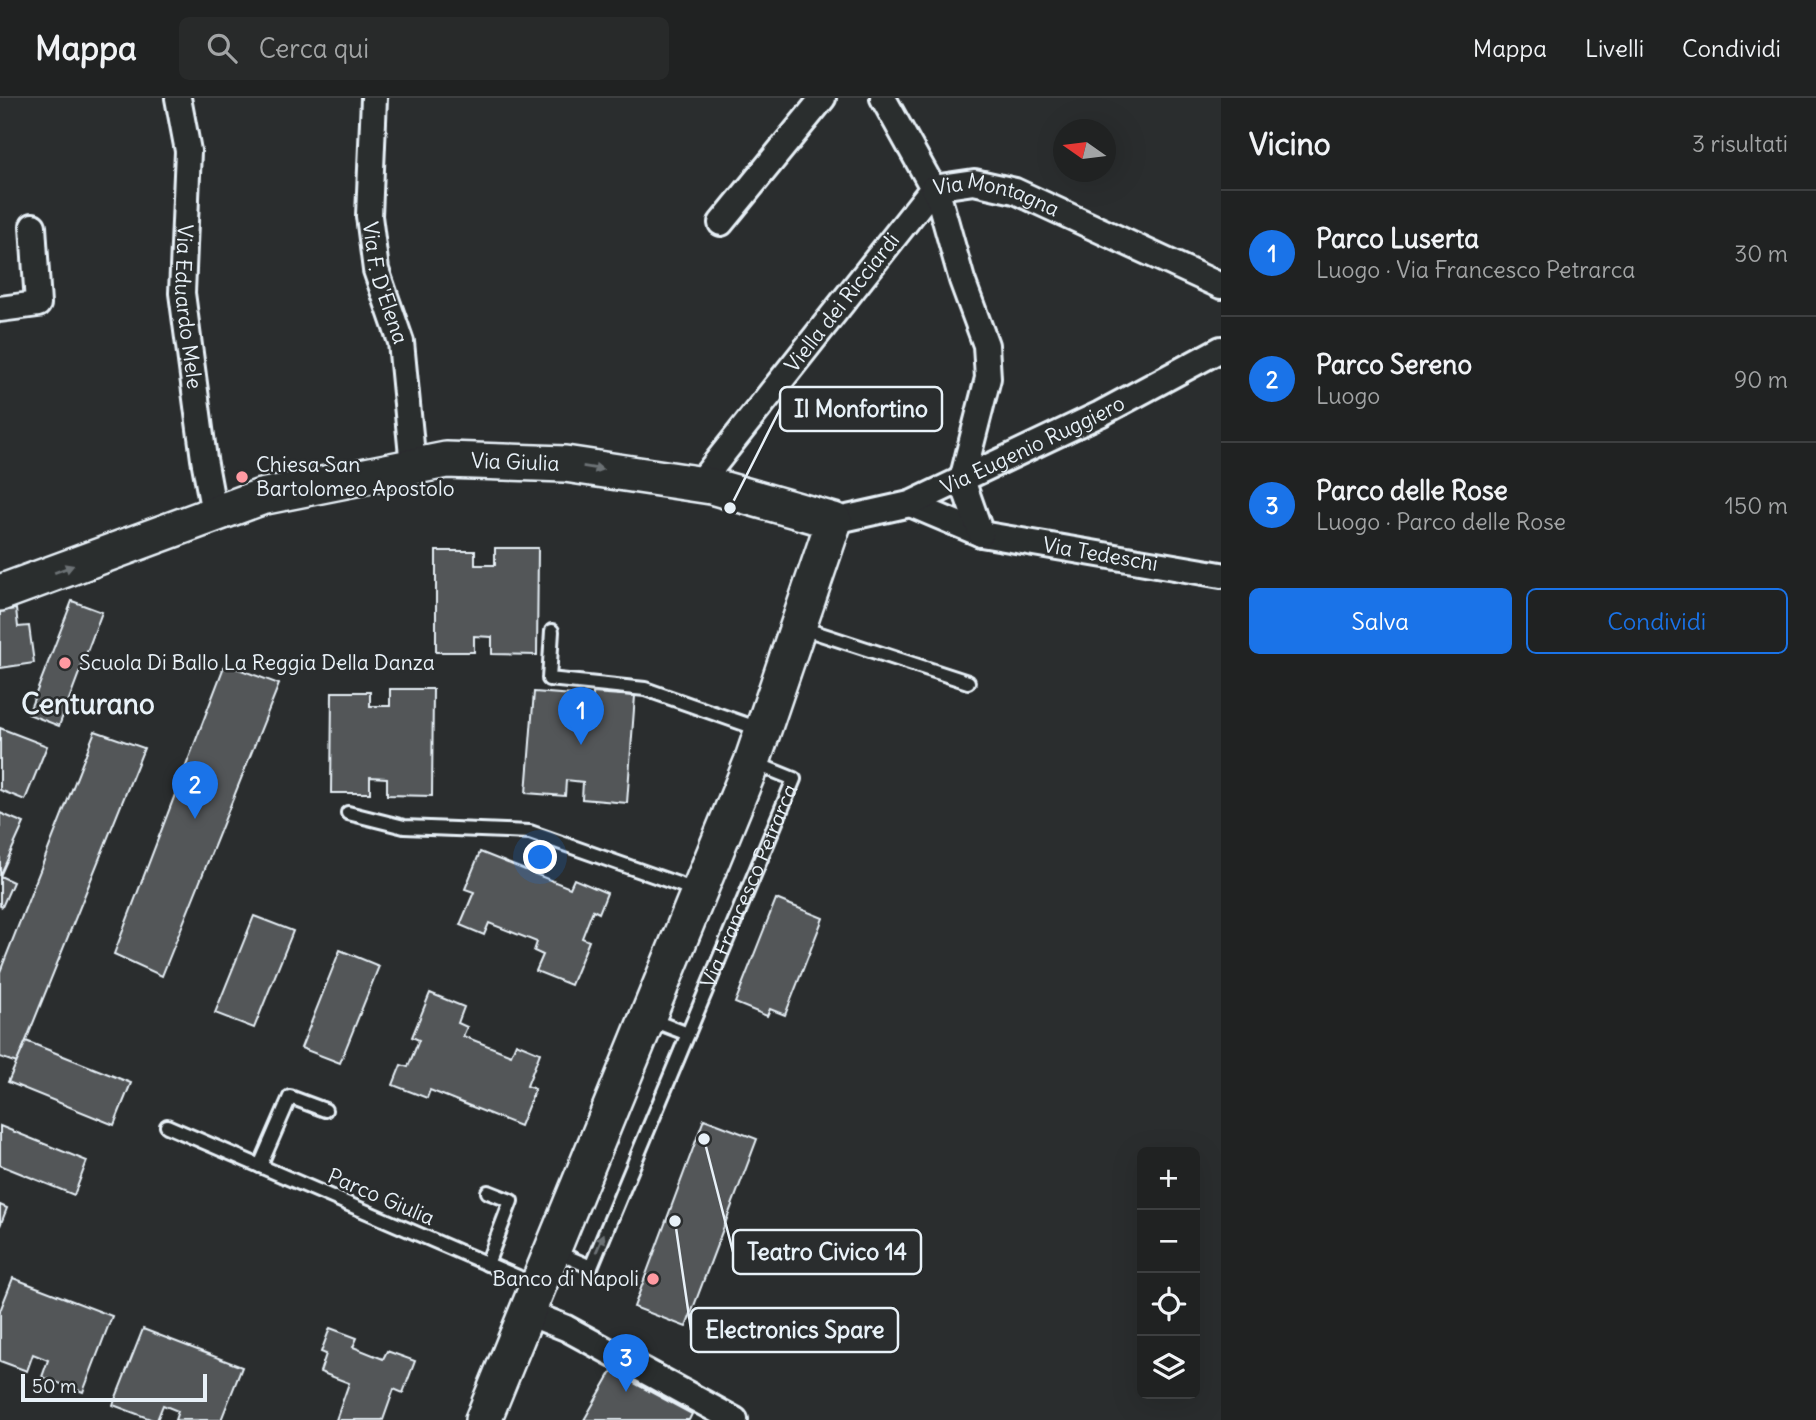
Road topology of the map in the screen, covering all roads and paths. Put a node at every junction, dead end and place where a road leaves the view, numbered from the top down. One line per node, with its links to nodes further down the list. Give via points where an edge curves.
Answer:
1 (178, 98): 15 (street, Via Eduardo Mele, via 188,151 182,293)
2 (374, 98): 11 (street, Via F. D'Elena, via 369,216 376,270 401,342)
3 (823, 98): 6 (street)
4 (883, 98): 5 (street)
5 (933, 187): 8 (street, Via Montagna, via 974,182 1015,191); 12 (street, Via Montagna, via 986,345 988,378); 13 (street, Viella dei Ricciardi)
6 (721, 223)
7 (33, 226): 9 (street, via 38,304)
8 (1221, 286)
9 (0, 309)
10 (1221, 349): 12 (street, Via Eugenio Ruggiero)
11 (413, 466): 13 (main road, Via Giulia, one-way to 13, via 446,460 565,464); 15 (main road, Via Giulia, via 261,497)
12 (962, 480): 14 (street, Via Eugenio Ruggiero); 17 (street)
13 (699, 484): 16 (main road, Via Giulia)
14 (910, 504): 16 (street, Via Eugenio Ruggiero); 17 (street, Via Tedeschi)
15 (214, 513): 19 (main road, Via Giulia, one-way to 15)
16 (834, 522): 20 (main road, Via Francesco Petrarca)
17 (981, 534): 18 (street, Via Tedeschi)
18 (1221, 575)
19 (0, 593)
20 (799, 627): 22 (lane); 23 (main road, Via Francesco Petrarca)
21 (552, 631): 23 (lane, via 550,679 645,689)
22 (968, 682)
23 (758, 746): 25 (main road, Via Francesco Petrarca); 27 (lane, Via Francesco Petrarca, via 794,779)
24 (348, 813): 25 (lane, via 404,827 530,832)
25 (699, 891): 26 (main road, Via Francesco Petrarca)
26 (647, 1018): 27 (lane); 32 (main road, Via Francesco Petrarca)
27 (688, 1034): 32 (lane, Via Francesco Petrarca, one-way to 27, via 591,1267)
28 (325, 1110): 30 (lane, via 290,1097)
29 (167, 1126): 30 (lane, Parco Giulia)
30 (260, 1166): 33 (lane, Parco Giulia)
31 (488, 1192): 33 (lane, via 511,1200)
32 (551, 1250): 35 (main road, Via Francesco Petrarca)
33 (487, 1264): 34 (lane, Parco Giulia)
34 (517, 1277)
35 (526, 1312): 36 (main road, Via Francesco Petrarca); 37 (street, via 566,1328)
36 (483, 1420)
37 (735, 1420)

